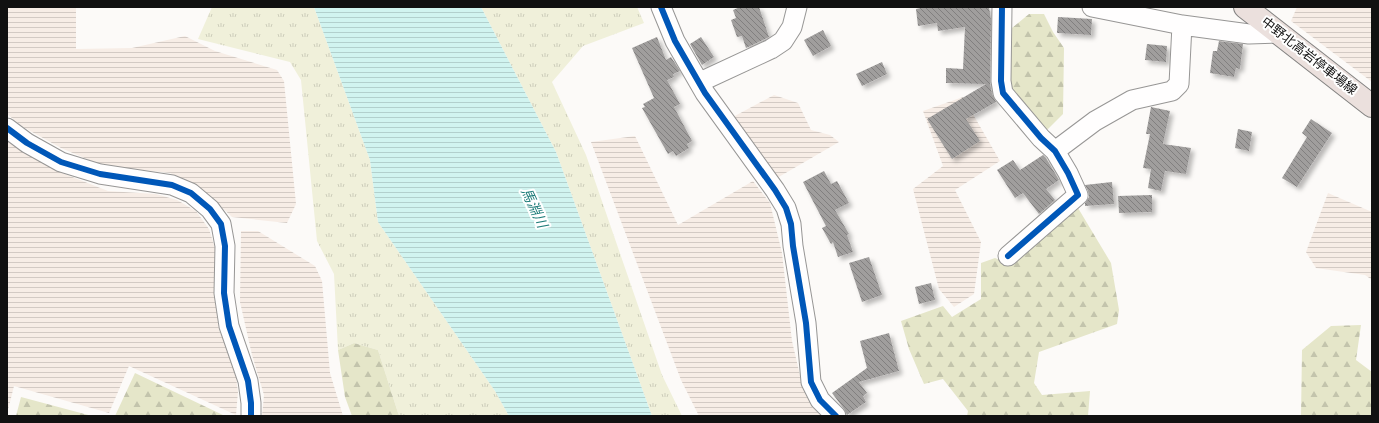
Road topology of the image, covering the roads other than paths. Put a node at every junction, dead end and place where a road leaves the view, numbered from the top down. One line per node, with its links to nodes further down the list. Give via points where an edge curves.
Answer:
1 (660, 7): 9 (street, via 675,41)
2 (797, 7): 9 (street, via 792,27 784,41)
3 (1002, 7): 12 (street, via 1003,93)
4 (1092, 7): 6 (street)
5 (1245, 7): 8 (main road, 中野北高岩停車場線)
6 (1163, 14): 7 (street)
7 (1182, 25): 8 (street, via 1249,34); 12 (street, via 1179,84 1172,91 1132,100 1095,121)
8 (1278, 33): 10 (main road, 中野北高岩停車場線)
9 (700, 82): 15 (street, via 705,93 786,208 791,224 806,323 812,382 820,400)
10 (1372, 106)
11 (7, 128): 14 (street, via 27,143 61,162 100,174 172,185 191,192 210,209 221,224 226,246 224,293 229,326 248,381)
12 (1055, 151): 13 (street, via 1078,196)
13 (1008, 256)
14 (251, 416)
15 (836, 416)

